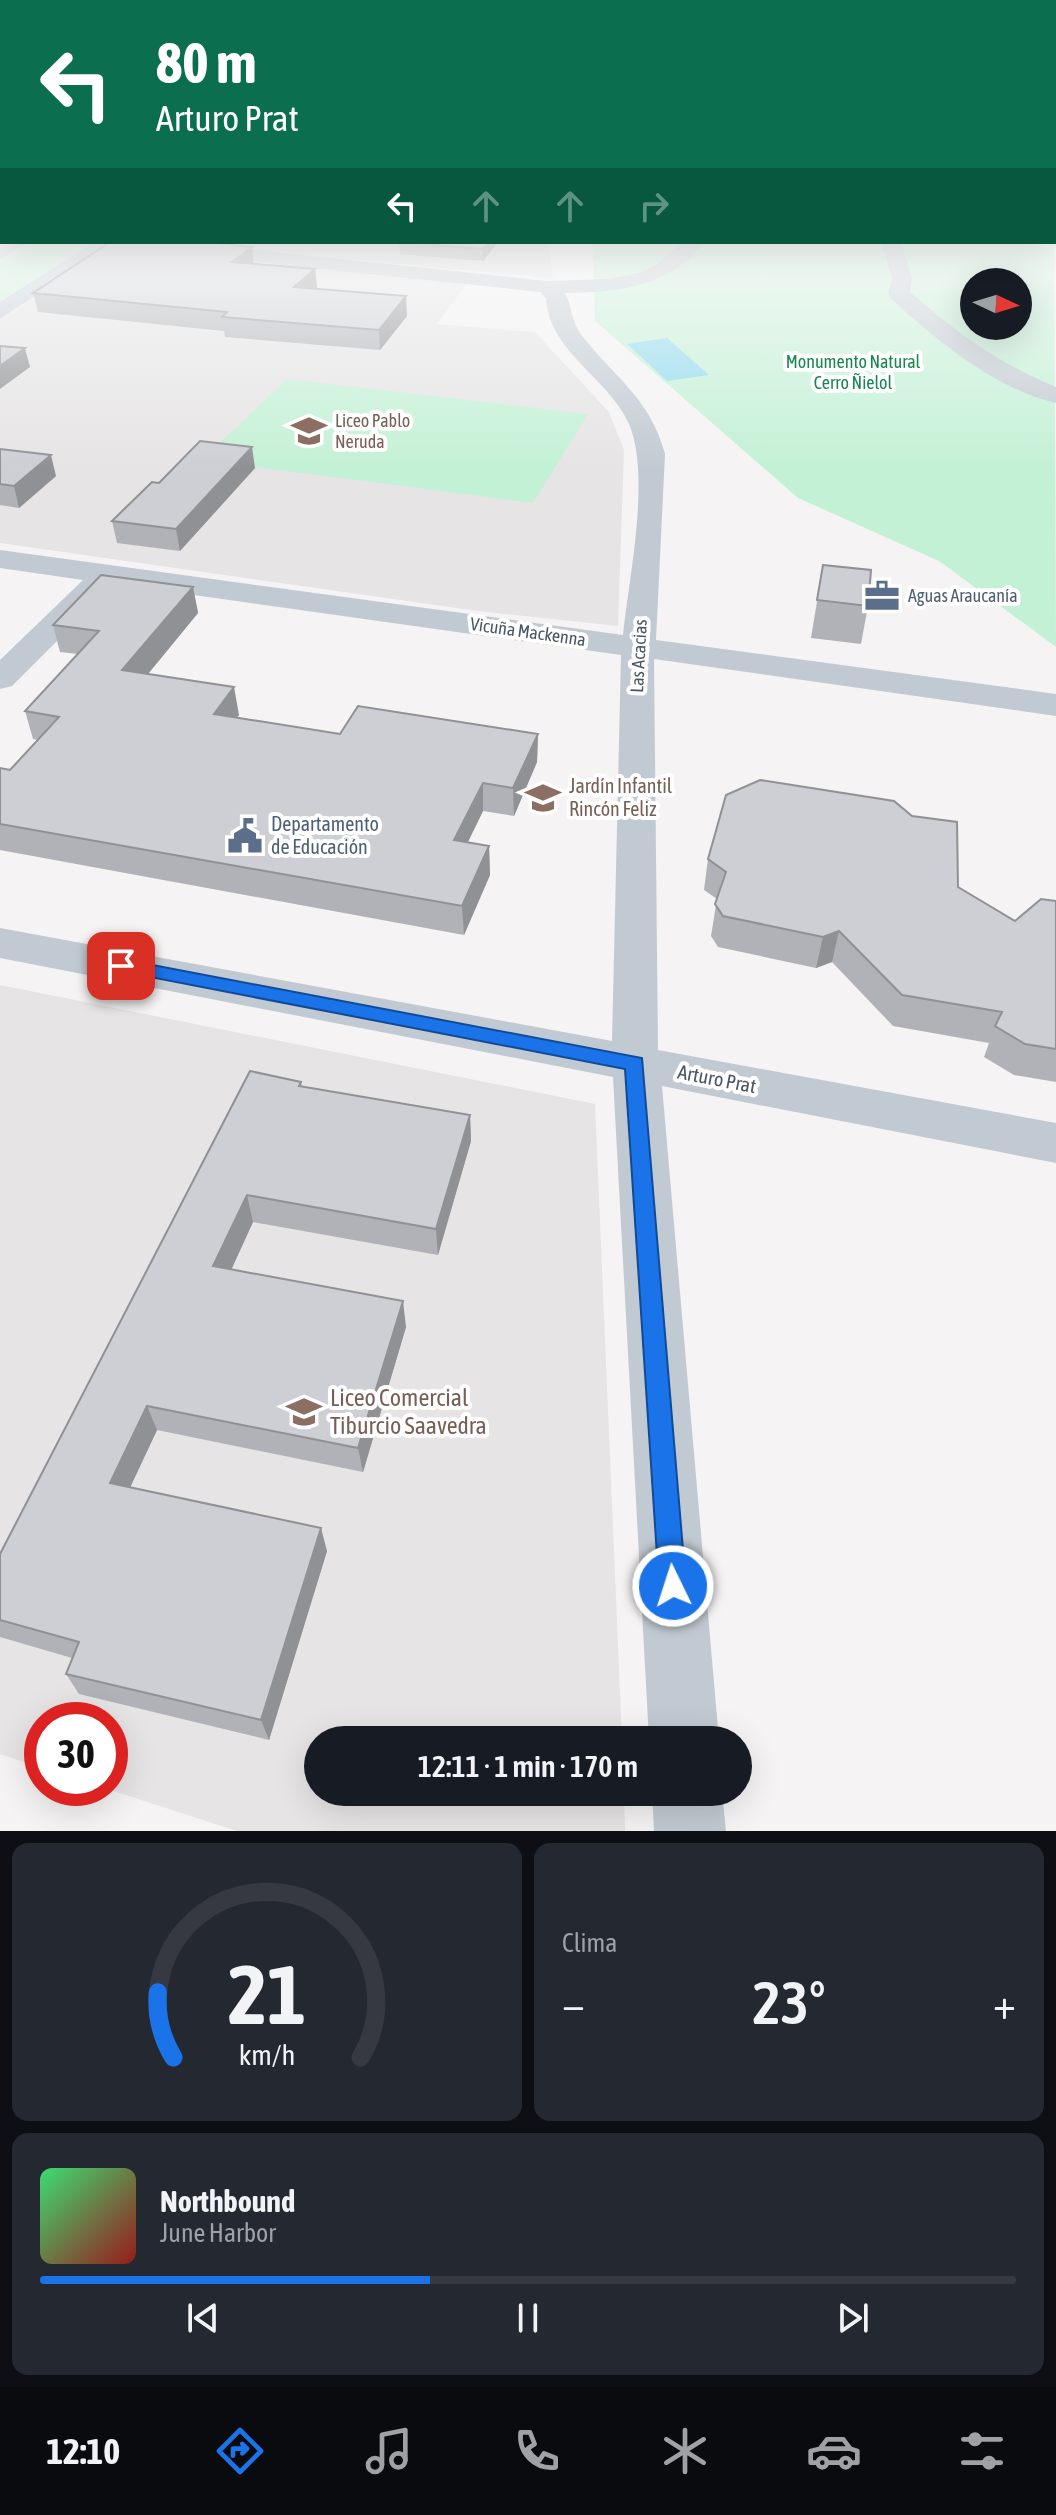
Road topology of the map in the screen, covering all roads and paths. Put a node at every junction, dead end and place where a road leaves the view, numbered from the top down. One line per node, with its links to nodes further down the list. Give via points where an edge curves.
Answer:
1 (22, 297): 4 (main road)
2 (557, 297): 8 (street, Las Acacias, via 555,311 563,329 628,398 649,435 654,464)
3 (903, 297): 5 (street, via 1001,373)
4 (0, 312)
5 (1056, 396)
6 (0, 559): 7 (street, Vicuña Mackenna)
7 (106, 574): 8 (street, Vicuña Mackenna); 9 (street)
8 (638, 647): 10 (street, Vicuña Mackenna); 12 (street, Las Acacias)
9 (0, 679)
10 (1056, 705)
11 (0, 943): 12 (street, Arturo Prat)
12 (635, 1064): 13 (street, Arturo Prat); 14 (street, Las Acacias)
13 (1056, 1143)
14 (683, 1726)
15 (688, 1806): 16 (street)
16 (690, 1831)

